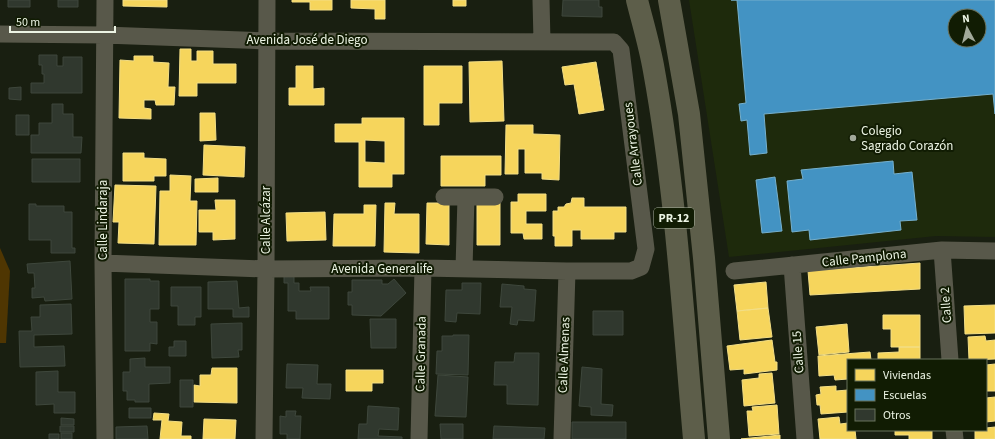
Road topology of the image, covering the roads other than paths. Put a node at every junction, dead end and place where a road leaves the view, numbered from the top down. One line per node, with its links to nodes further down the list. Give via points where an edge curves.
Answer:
1 (105, 0): 7 (street, Calle Lindaraja)
2 (267, 0): 8 (street, Calle Alcázar)
3 (542, 0): 9 (street)
4 (637, 0): 29 (highway, PR-12, via 654,70 666,152 677,241)
5 (669, 0): 30 (highway, PR-12, via 688,114 704,258)
6 (0, 34): 7 (street, Avenida José de Diego)
7 (104, 35): 8 (street, Avenida José de Diego); 17 (street, Calle Lindaraja)
8 (267, 41): 9 (street, Avenida José de Diego); 20 (street, Calle Alcázar)
9 (542, 41): 10 (street, Avenida José de Diego)
10 (614, 42): 14 (street, Calle Arrayoues, via 621,50)
11 (444, 197): 12 (street)
12 (466, 197): 13 (street); 21 (street)
13 (495, 197)
14 (646, 249): 22 (street, Avenida Generalife, via 641,267 631,271)
15 (942, 250): 16 (street, Calle Pamplona); 18 (street, Calle Pamplona); 24 (street, Calle 2)
16 (995, 250)
17 (103, 263): 20 (street, Avenida Generalife); 25 (street, Calle Lindaraja)
18 (792, 265): 23 (street, Calle Pamplona); 31 (street, Calle 15)
19 (423, 268): 20 (street, Avenida Generalife); 21 (street, Avenida Generalife); 27 (street, Calle Granada)
20 (266, 269): 26 (street, Calle Alcázar)
21 (464, 269): 22 (street, Avenida Generalife)
22 (567, 271): 28 (street, Calle Almenas)
23 (734, 271)
24 (950, 359)
25 (105, 439)
26 (264, 439)
27 (419, 439)
28 (562, 439)
29 (694, 439)
30 (719, 439)
31 (805, 439)

